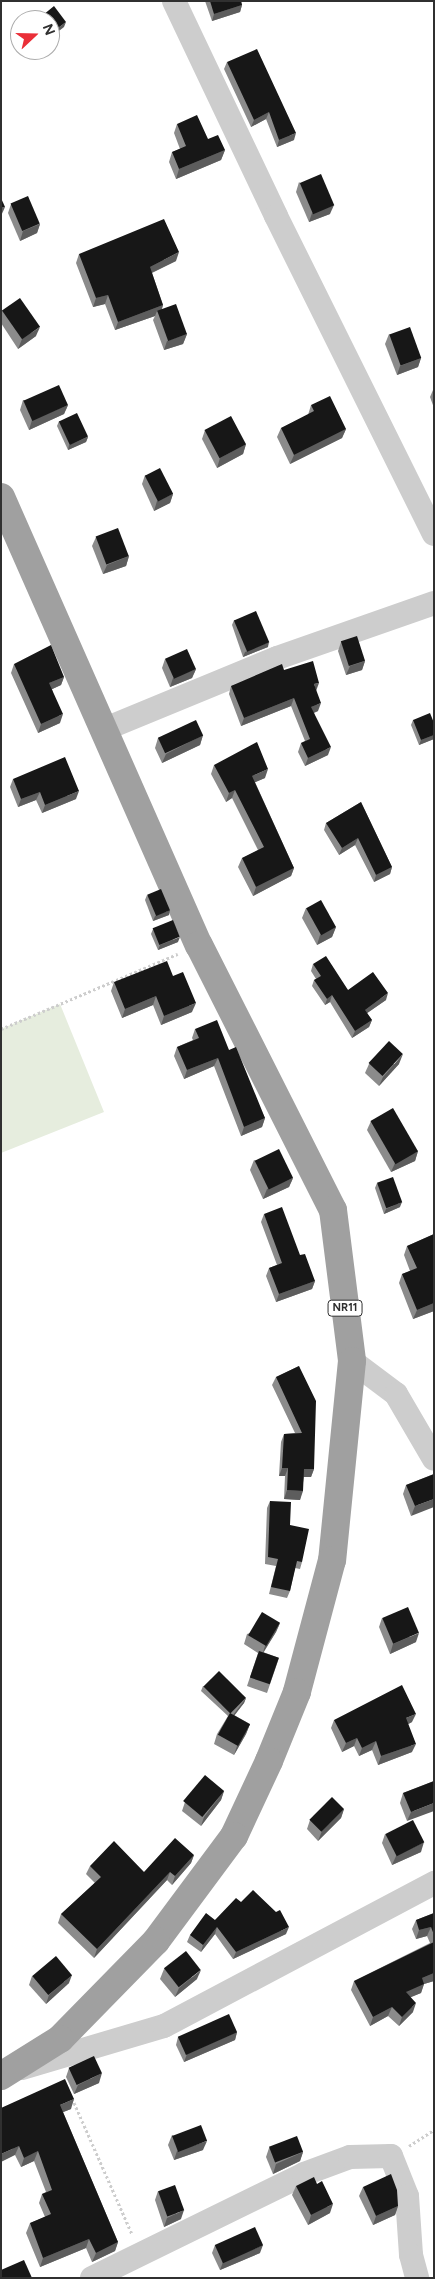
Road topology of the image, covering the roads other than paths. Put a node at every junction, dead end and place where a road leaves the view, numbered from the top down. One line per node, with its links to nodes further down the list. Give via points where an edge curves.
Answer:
1 (174, 1): 3 (street, via 276,216)
2 (1, 498): 5 (highway, NR11)
3 (434, 534)
4 (434, 603): 5 (street, via 277,658)
5 (105, 729): 6 (highway, NR11, via 199,944 333,1210)
6 (352, 1361): 7 (street, via 396,1394); 9 (highway, NR11, via 332,1560 297,1692 234,1836 156,1941 60,2039)
7 (434, 1459)
8 (434, 1883): 9 (street, via 164,2026)
9 (5, 2074)
10 (92, 2278): 11 (street, via 304,2174 350,2157 391,2156 407,2196 410,2255)
11 (417, 2278)

